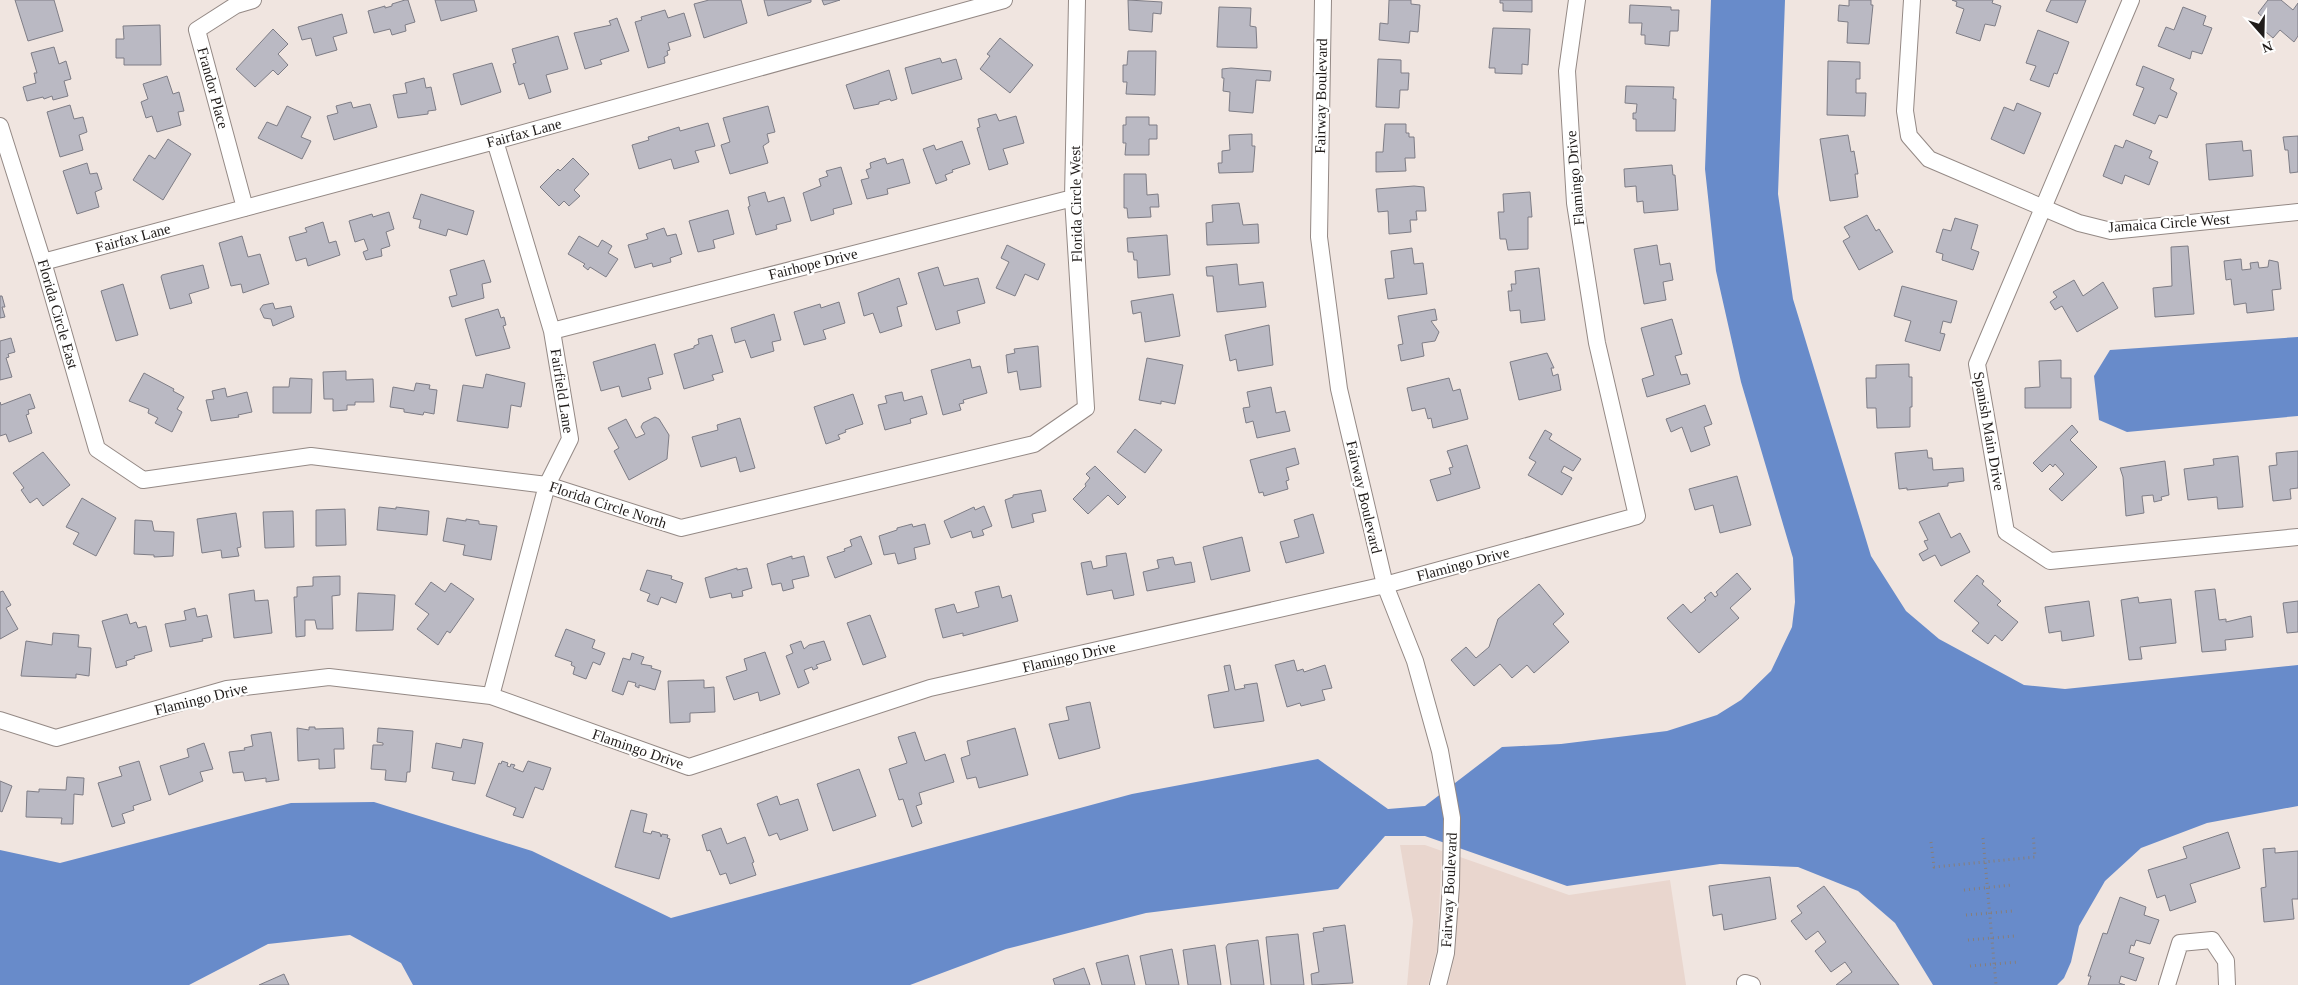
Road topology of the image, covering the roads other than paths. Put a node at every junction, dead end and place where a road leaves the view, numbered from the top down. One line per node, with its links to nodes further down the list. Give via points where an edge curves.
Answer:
1 (253, 0): 11 (street, Frandor Place, via 236,5 197,30)
2 (1004, 0): 9 (street, Fairfax Lane)
3 (1078, 0): 10 (street, Florida Circle West)
4 (1323, 0): 20 (street, Fairway Boulevard, via 1319,237 1339,389)
5 (1577, 0): 20 (street, Flamingo Drive, via 1567,71 1575,203 1597,344 1637,516)
6 (1912, 0): 12 (street, Jamaica Circle West, via 1905,111 1909,136 1929,159)
7 (2131, 0): 12 (street, Spanish Main Drive)
8 (0, 126): 14 (street, Florida Circle East)
9 (495, 141): 11 (street, Fairfax Lane); 15 (street, Fairfield Lane)
10 (1073, 198): 15 (street, Fairhope Drive); 16 (street, Florida Circle West)
11 (245, 208): 14 (street, Fairfax Lane)
12 (2044, 208): 13 (street, Jamaica Circle West, via 2078,223 2111,231); 19 (street, Spanish Main Drive, via 1977,364 2006,532 2050,561)
13 (2298, 212)
14 (43, 262): 17 (street, Florida Circle East, via 97,449)
15 (552, 331): 18 (street, Fairfield Lane, via 570,439)
16 (1086, 408): 18 (street, Florida Circle North, via 1034,444 681,528)
17 (143, 480): 18 (street, Florida Circle North, via 310,456)
18 (547, 485): 21 (street, Fairfield Lane)
19 (2298, 537)
20 (1385, 585): 21 (street, Flamingo Drive, via 930,688 689,768); 23 (street, Fairway Boulevard, via 1415,661 1440,751 1452,818 1446,953)
21 (491, 696): 22 (street, Flamingo Drive, via 329,677 227,689 56,738)
22 (0, 720)
23 (1438, 985)
24 (2167, 985): 25 (street, via 2180,943 2212,940 2226,961)
25 (2227, 985)

